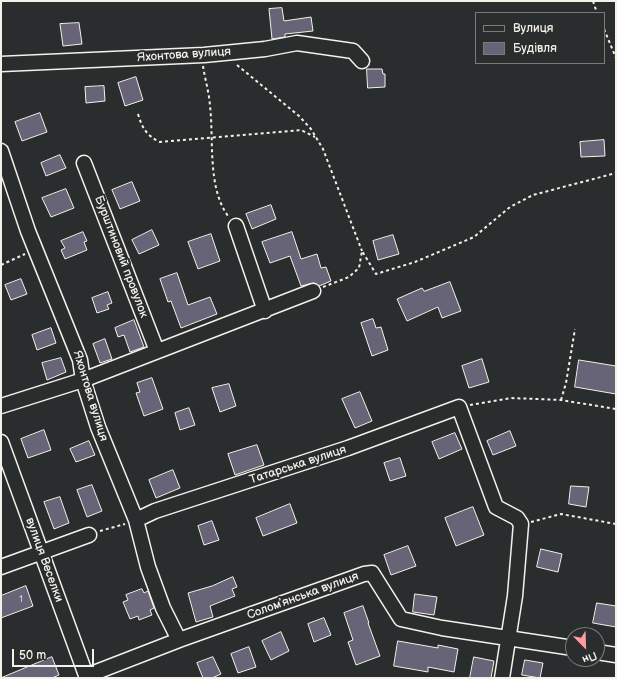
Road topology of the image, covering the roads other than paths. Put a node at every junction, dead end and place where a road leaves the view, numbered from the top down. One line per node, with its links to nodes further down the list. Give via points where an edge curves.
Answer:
1 (362, 61): 2 (street, Яхонтова вулиця, via 353,51 297,43 201,55)
2 (1, 64)
3 (1, 151): 9 (street, Яхонтова вулиця, via 36,250 80,360)
4 (84, 163): 8 (street, Бурштиновий провулок)
5 (236, 226): 7 (street)
6 (313, 291): 7 (street)
7 (265, 311): 8 (street)
8 (157, 351): 9 (street)
9 (84, 380): 10 (street); 12 (street, Яхонтова вулиця, via 98,427)
10 (1, 406)
11 (1, 442): 14 (street, вулиця Веселки)
12 (136, 520): 16 (street, Татарська вулиця, via 155,511 341,450 459,407 496,507 517,518 522,524 515,596); 17 (street, Яхонтова вулиця, via 148,567)
13 (89, 535): 14 (street)
14 (42, 551): 15 (street); 21 (street, вулиця Веселки)
15 (1, 567)
16 (507, 638): 17 (street, Соломʼянська вулиця, via 401,619 372,573 357,576); 18 (street, Соломʼянська вулиця); 22 (street)
17 (178, 640): 21 (street, Соломʼянська вулиця)
18 (565, 647)
19 (605, 653): 20 (street)
20 (616, 655)
21 (87, 677)
22 (502, 678)

